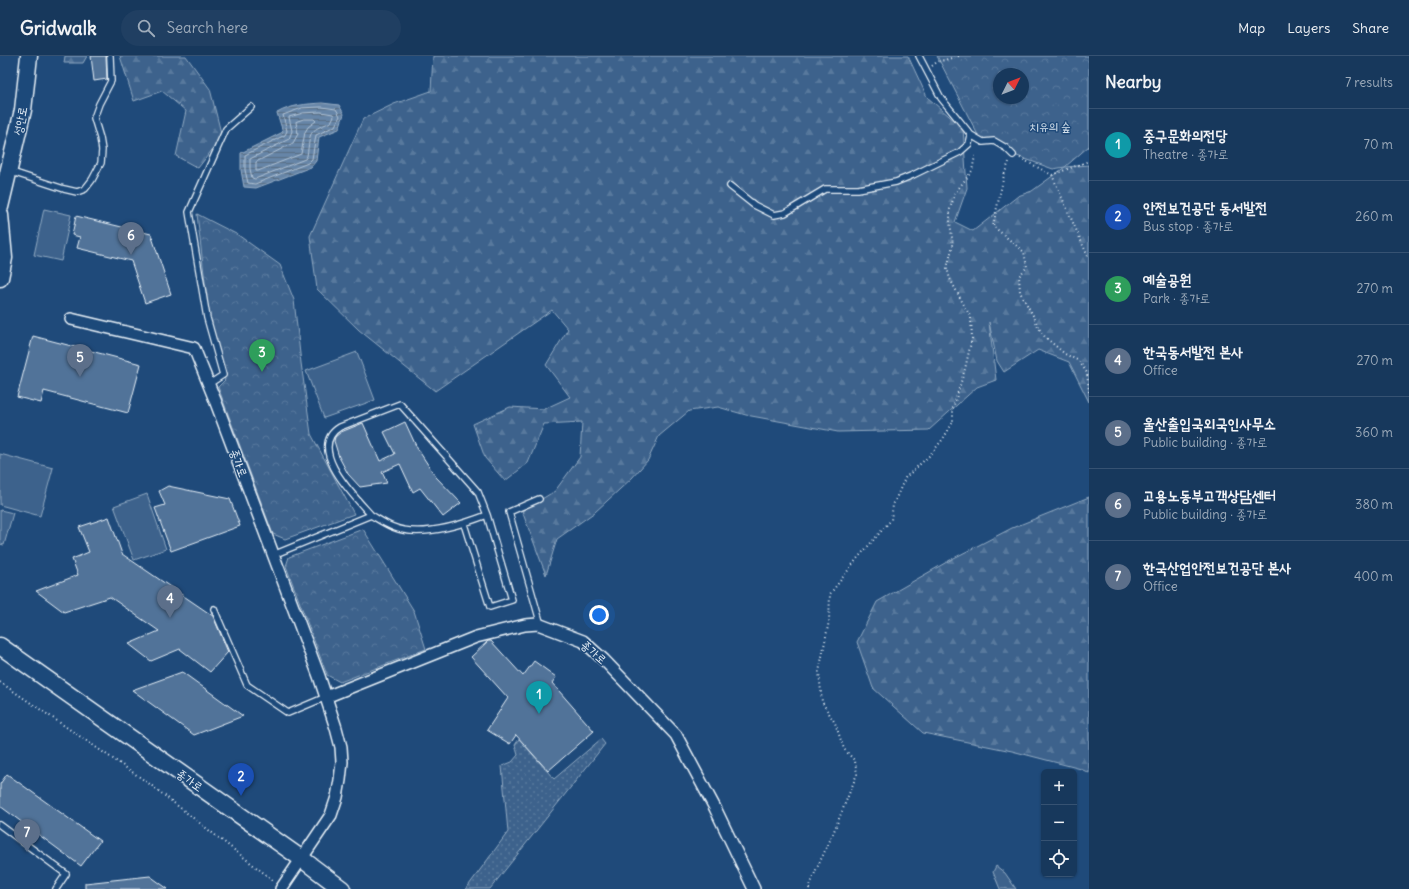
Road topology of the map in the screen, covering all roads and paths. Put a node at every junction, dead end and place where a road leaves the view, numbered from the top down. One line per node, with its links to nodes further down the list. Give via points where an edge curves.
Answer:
1 (29, 56): 11 (main road, 성안로, via 23,110)
2 (110, 56): 11 (lane, via 111,81 94,118 102,150 101,163 85,189 77,192 64,189)
3 (919, 56): 5 (lane)
4 (959, 56): 5 (path)
5 (925, 68): 7 (lane, via 941,98)
6 (251, 108): 19 (lane, via 226,129 189,212 206,318 223,375)
7 (971, 135): 8 (lane, via 983,142 994,141); 13 (lane, via 969,144 960,152 913,175 896,182 858,189 825,189 785,213 774,215 754,205)
8 (1013, 155): 12 (path); 20 (path, via 1004,175 993,226 1024,252 1027,267 1019,276 1020,292 1046,337 1065,354 1079,361 1087,373)
9 (975, 156): 37 (path, via 972,172 955,193 950,209 953,245 946,268 970,318 972,338 954,408 953,422 930,455 905,478 893,505 891,520 851,565 830,594 829,621 819,672 822,702 835,722 844,749 855,761 857,774)
10 (1089, 161): 12 (path)
11 (10, 171): 14 (main road, 성안로)
12 (1052, 175): 16 (path)
13 (730, 186)
14 (0, 207)
15 (0, 215): 17 (main road, via 4,258)
16 (1089, 259)
17 (0, 278)
18 (71, 319): 19 (street, 종가로, via 194,348)
19 (209, 384): 25 (street, 종가로)
20 (1089, 392)
21 (538, 499): 27 (lane, via 509,512)
22 (371, 514): 23 (lane, via 339,478 328,452 328,445 333,431 400,404 478,492); 24 (lane, via 394,528 406,530); 25 (lane)
23 (487, 515): 24 (lane); 24 (lane, via 512,600 490,607)
24 (464, 524)
25 (273, 555): 30 (street, 종가로)
26 (214, 609): 30 (lane, via 247,685 288,713)
27 (541, 625): 30 (street, 종가로, via 525,625 476,637); 36 (street, 종가로, via 583,641 676,735)
28 (0, 646): 32 (main road, 종가로)
29 (0, 682): 33 (path, via 147,782)
30 (326, 697): 32 (street, 종가로, via 341,747 340,780 331,815)
31 (0, 825): 34 (lane, via 66,874)
32 (302, 859): 33 (street, 종가로); 35 (main road, 종가로)
33 (282, 888)
34 (56, 889)
35 (342, 889)
36 (754, 889)
37 (809, 889)

